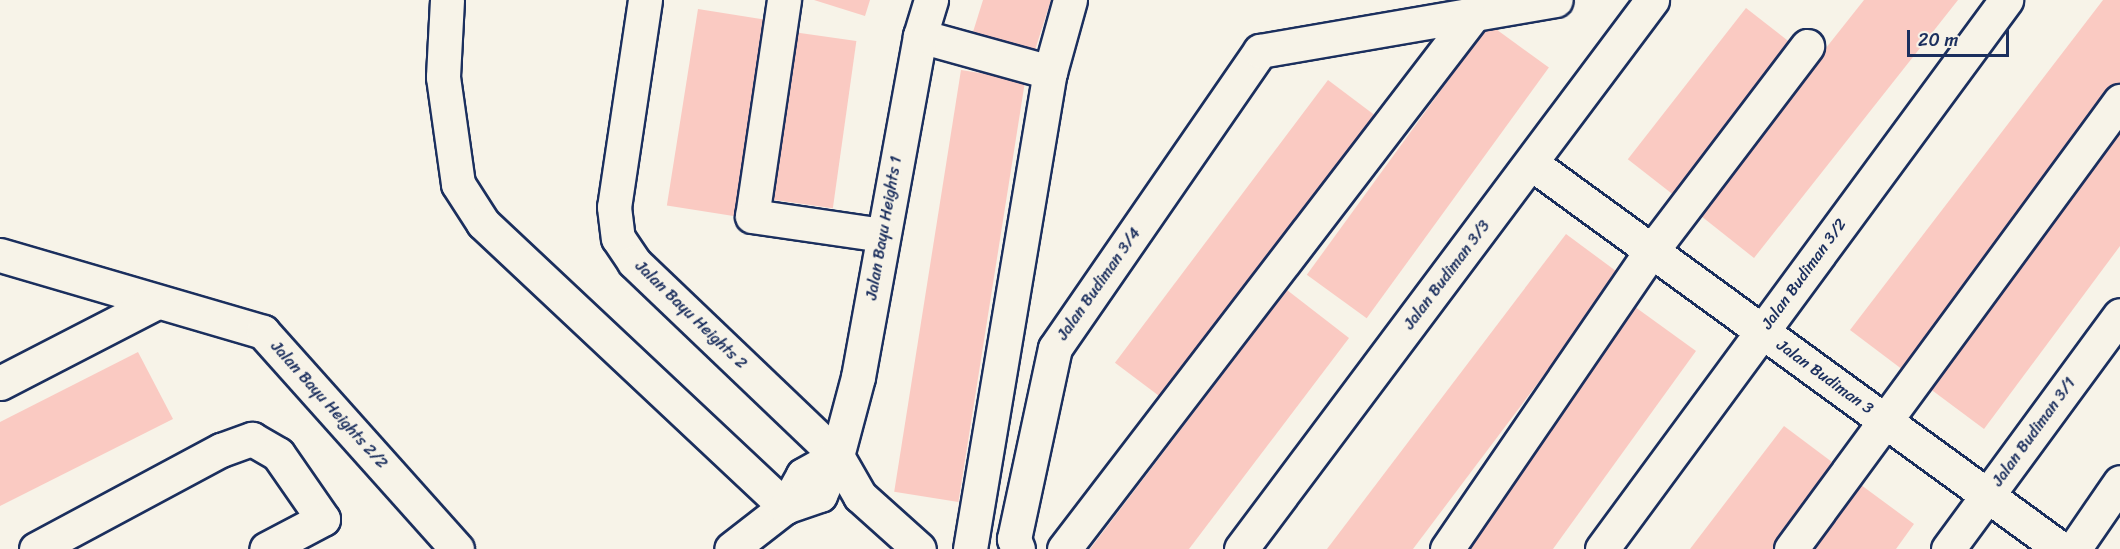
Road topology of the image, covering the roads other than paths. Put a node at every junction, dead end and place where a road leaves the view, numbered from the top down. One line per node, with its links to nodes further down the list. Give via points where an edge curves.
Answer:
1 (447, 0): 26 (street, via 443,77 458,184 483,224)
2 (645, 0): 23 (street, Jalan Bayu Heights 2, via 614,207 618,237 634,262)
3 (784, 0): 15 (street, via 752,216)
4 (931, 0): 10 (street, Jalan Bayu Heights 1)
5 (1070, 0): 12 (street)
6 (1556, 0): 9 (street)
7 (1652, 0): 14 (street, Jalan Budiman 3/3)
8 (2006, 0): 20 (street, Jalan Budiman 3/2)
9 (1471, 18): 33 (street, Jalan Budiman 3/4, via 1260,51 1054,348 1014,539); 34 (street)
10 (920, 36): 12 (street); 15 (street, Jalan Bayu Heights 1)
11 (1808, 46): 16 (street)
12 (1050, 72): 32 (street)
13 (2120, 101): 22 (street)
14 (1531, 163): 16 (street, Jalan Budiman 3); 35 (street, Jalan Budiman 3/3)
15 (882, 235): 23 (street, Jalan Bayu Heights 1, via 858,377)
16 (1650, 253): 20 (street, Jalan Budiman 3); 36 (street)
17 (0, 255): 18 (street, Jalan Bayu Heights 2/2, via 115,285)
18 (157, 302): 21 (street); 29 (street, Jalan Bayu Heights 2/2, via 263,332)
19 (2120, 315): 25 (street, Jalan Budiman 3/1)
20 (1762, 331): 22 (street, Jalan Budiman 3); 37 (street, Jalan Budiman 3/2)
21 (0, 383)
22 (1885, 420): 25 (street, Jalan Budiman 3); 38 (street)
23 (837, 456): 26 (street, Jalan Bayu Heights 1, via 820,495); 31 (street, Jalan Bayu Heights 2, via 860,496)
24 (2120, 482): 41 (street)
25 (1988, 494): 39 (street, Jalan Budiman 3/1); 40 (street, Jalan Budiman 3)
26 (784, 507): 30 (street, Jalan Bayu Heights 1)
27 (36, 549): 28 (street, via 221,450 252,439 278,454 322,519)
28 (266, 549)
29 (457, 549)
30 (731, 549)
31 (919, 549)
32 (970, 549)
33 (1018, 549)
34 (1064, 549)
35 (1241, 549)
36 (1447, 549)
37 (1602, 549)
38 (1791, 549)
39 (1948, 549)
40 (2061, 549)
41 (2074, 549)

